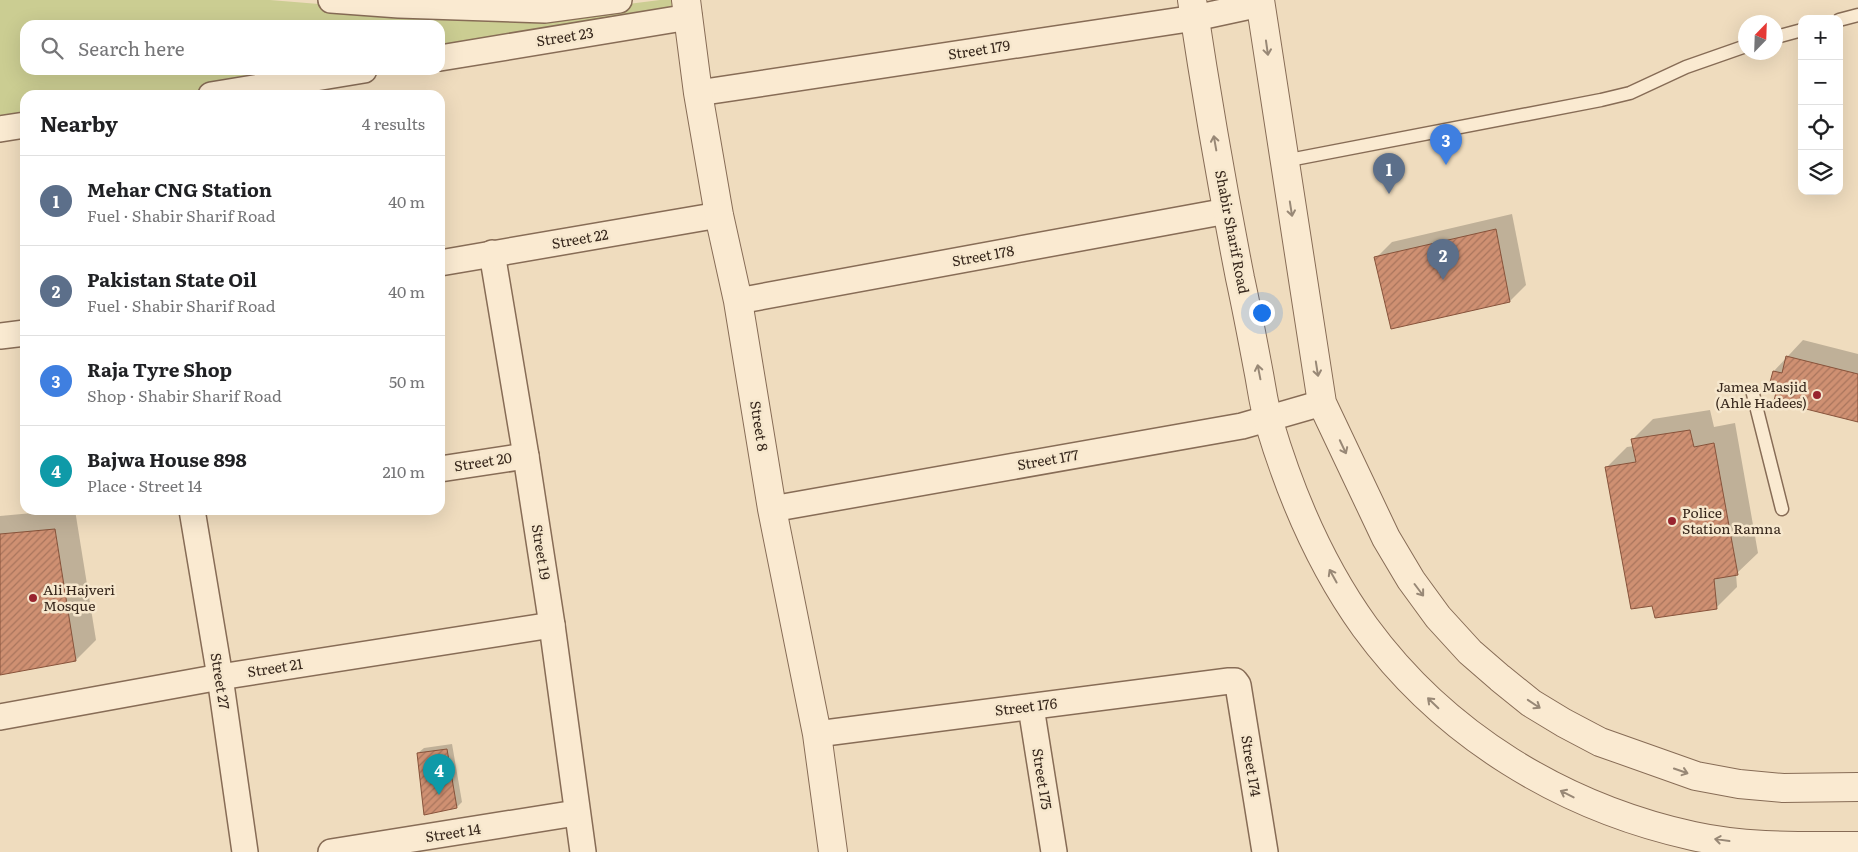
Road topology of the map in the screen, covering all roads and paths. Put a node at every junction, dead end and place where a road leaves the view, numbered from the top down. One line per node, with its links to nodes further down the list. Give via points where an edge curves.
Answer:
1 (331, 0): 2 (street, via 399,6 545,10)
2 (619, 0)
3 (1260, 2): 5 (street, Street 179); 17 (street, one-way to 17)
4 (688, 8): 11 (street, Street 23); 14 (street, Street 8)
5 (1193, 9): 14 (street, Street 179); 18 (street, Shabir Sharif Road, one-way to 5)
6 (1858, 16): 7 (lane)
7 (1843, 19)
8 (1798, 31): 9 (lane)
9 (1783, 35)
10 (1738, 49): 17 (lane, via 1686,66 1630,93)
11 (445, 57)
12 (333, 75): 13 (street)
13 (242, 90)
14 (698, 93): 19 (street, Street 8)
15 (20, 126): 16 (street)
16 (0, 129)
17 (1284, 161): 26 (street, one-way to 26)
18 (1227, 211): 22 (street, Street 178); 27 (street, Shabir Sharif Road, one-way to 18)
19 (719, 215): 20 (street, Street 22); 22 (street, Street 8)
20 (492, 254): 21 (street, Street 22); 28 (street, Street 19)
21 (445, 262)
22 (738, 301): 30 (street, Street 8)
23 (20, 334): 24 (street)
24 (0, 336)
25 (1753, 394): 31 (lane)
26 (1322, 403): 27 (street, Street 177); 39 (street, one-way to 39, via 1386,538 1411,580 1438,617 1470,652 1532,703 1600,742 1696,776 1783,788)
27 (1268, 420): 30 (street, Street 177); 41 (street, Shabir Sharif Road, one-way to 27, via 1742,843 1695,836 1632,820 1574,798 1486,746 1442,712 1405,675 1365,626 1333,577 1302,514)
28 (526, 456): 29 (street, Street 20); 33 (street, Street 19)
29 (445, 468)
30 (772, 509): 38 (street, Street 8)
31 (1782, 509)
32 (193, 515): 34 (street, Street 27)
33 (552, 625): 34 (street, Street 21); 40 (street, Street 19)
34 (220, 677): 37 (street, Street 21); 42 (street, Street 27)
35 (1235, 682): 36 (street, Street 176); 47 (street, Street 174)
36 (1031, 707): 38 (street, Street 176); 46 (street, Street 175)
37 (0, 716)
38 (817, 734): 45 (street, Street 8)
39 (1858, 787)
40 (576, 813): 43 (street, Street 14); 44 (street, Street 19)
41 (1858, 846)
42 (245, 852)
43 (330, 852)
44 (583, 852)
45 (833, 852)
46 (1054, 852)
47 (1266, 852)

